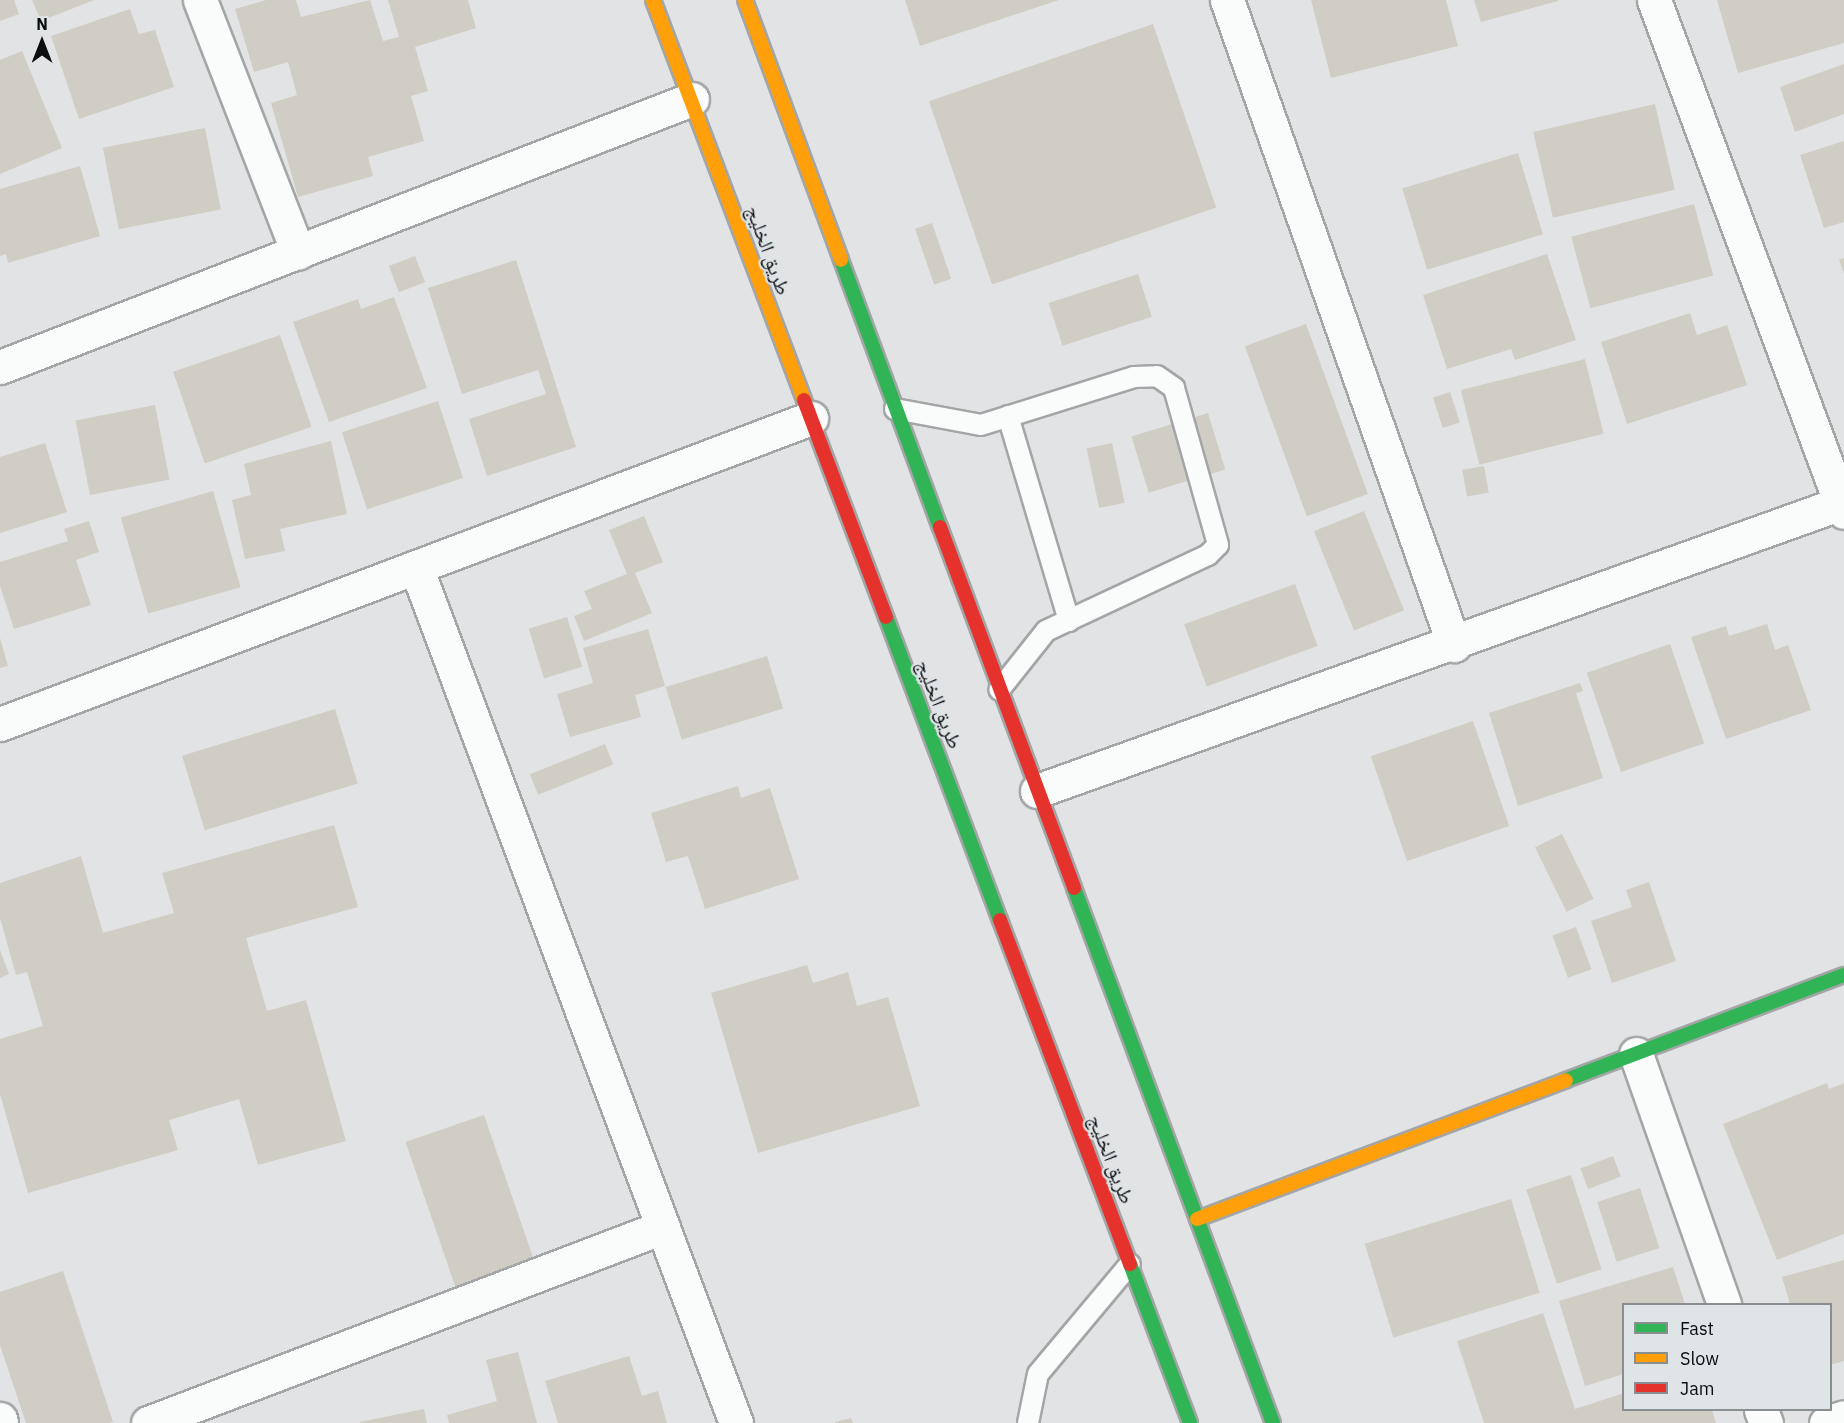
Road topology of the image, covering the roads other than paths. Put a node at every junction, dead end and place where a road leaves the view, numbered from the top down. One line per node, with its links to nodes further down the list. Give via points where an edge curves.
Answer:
1 (200, 0): 7 (street)
2 (653, 0): 6 (main road, طريق الخليج)
3 (746, 0): 9 (main road)
4 (1227, 0): 15 (street)
5 (1654, 0): 12 (street)
6 (692, 99): 7 (street); 11 (main road, طريق الخليج)
7 (298, 253): 8 (street)
8 (0, 367)
9 (895, 409): 10 (lane, via 981,425); 16 (main road)
10 (1008, 416): 14 (lane); 14 (lane, via 1134,377 1158,376 1174,388 1214,522 1218,545 1208,555)
11 (812, 418): 13 (street); 23 (main road, طريق الخليج)
12 (1843, 506): 15 (street)
13 (416, 567): 17 (street); 22 (street)
14 (1069, 621): 16 (lane, via 1046,631)
15 (1454, 645): 18 (street)
16 (999, 690): 18 (main road)
17 (0, 724)
18 (1037, 791): 21 (main road)
19 (1844, 975): 20 (main road)
20 (1636, 1054): 21 (main road); 24 (street)
21 (1197, 1219): 30 (main road)
22 (663, 1227): 26 (street); 27 (street)
23 (1130, 1264): 28 (lane, via 1038,1374); 29 (main road, طريق الخليج)
24 (1723, 1303)
25 (1844, 1417): 31 (street)
26 (148, 1423)
27 (736, 1423)
28 (1028, 1423)
29 (1190, 1423)
30 (1273, 1423)
31 (1826, 1423)

